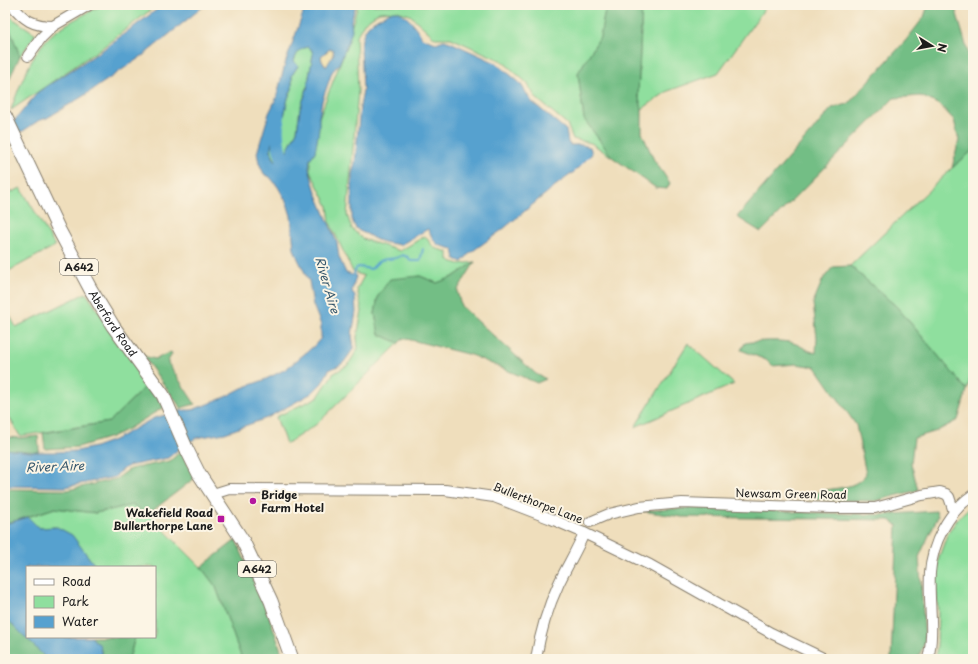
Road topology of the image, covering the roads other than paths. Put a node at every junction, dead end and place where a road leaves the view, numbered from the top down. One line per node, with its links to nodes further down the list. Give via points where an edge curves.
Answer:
1 (12, 5): 3 (street, via 31,22 39,26)
2 (89, 5): 3 (street)
3 (52, 26): 4 (street)
4 (28, 56)
5 (6, 117): 6 (main road, Aberford Road / A642, via 91,290 113,326 163,395 199,474)
6 (213, 494): 10 (street, Bullerthorpe Lane, via 229,489 445,490 494,497); 11 (main road, A642, via 243,541 271,601)
7 (973, 495): 8 (street)
8 (954, 512): 9 (street, Newsam Green Road, via 949,497 940,492 875,508 675,503 639,507 609,514); 14 (street, via 942,530 934,551 930,573 931,648)
9 (590, 522)
10 (584, 533): 12 (street, via 559,583 540,636); 13 (street, Bullerthorpe Lane, via 650,565 771,633)
11 (292, 659)
12 (536, 659)
13 (825, 659)
14 (928, 659)

